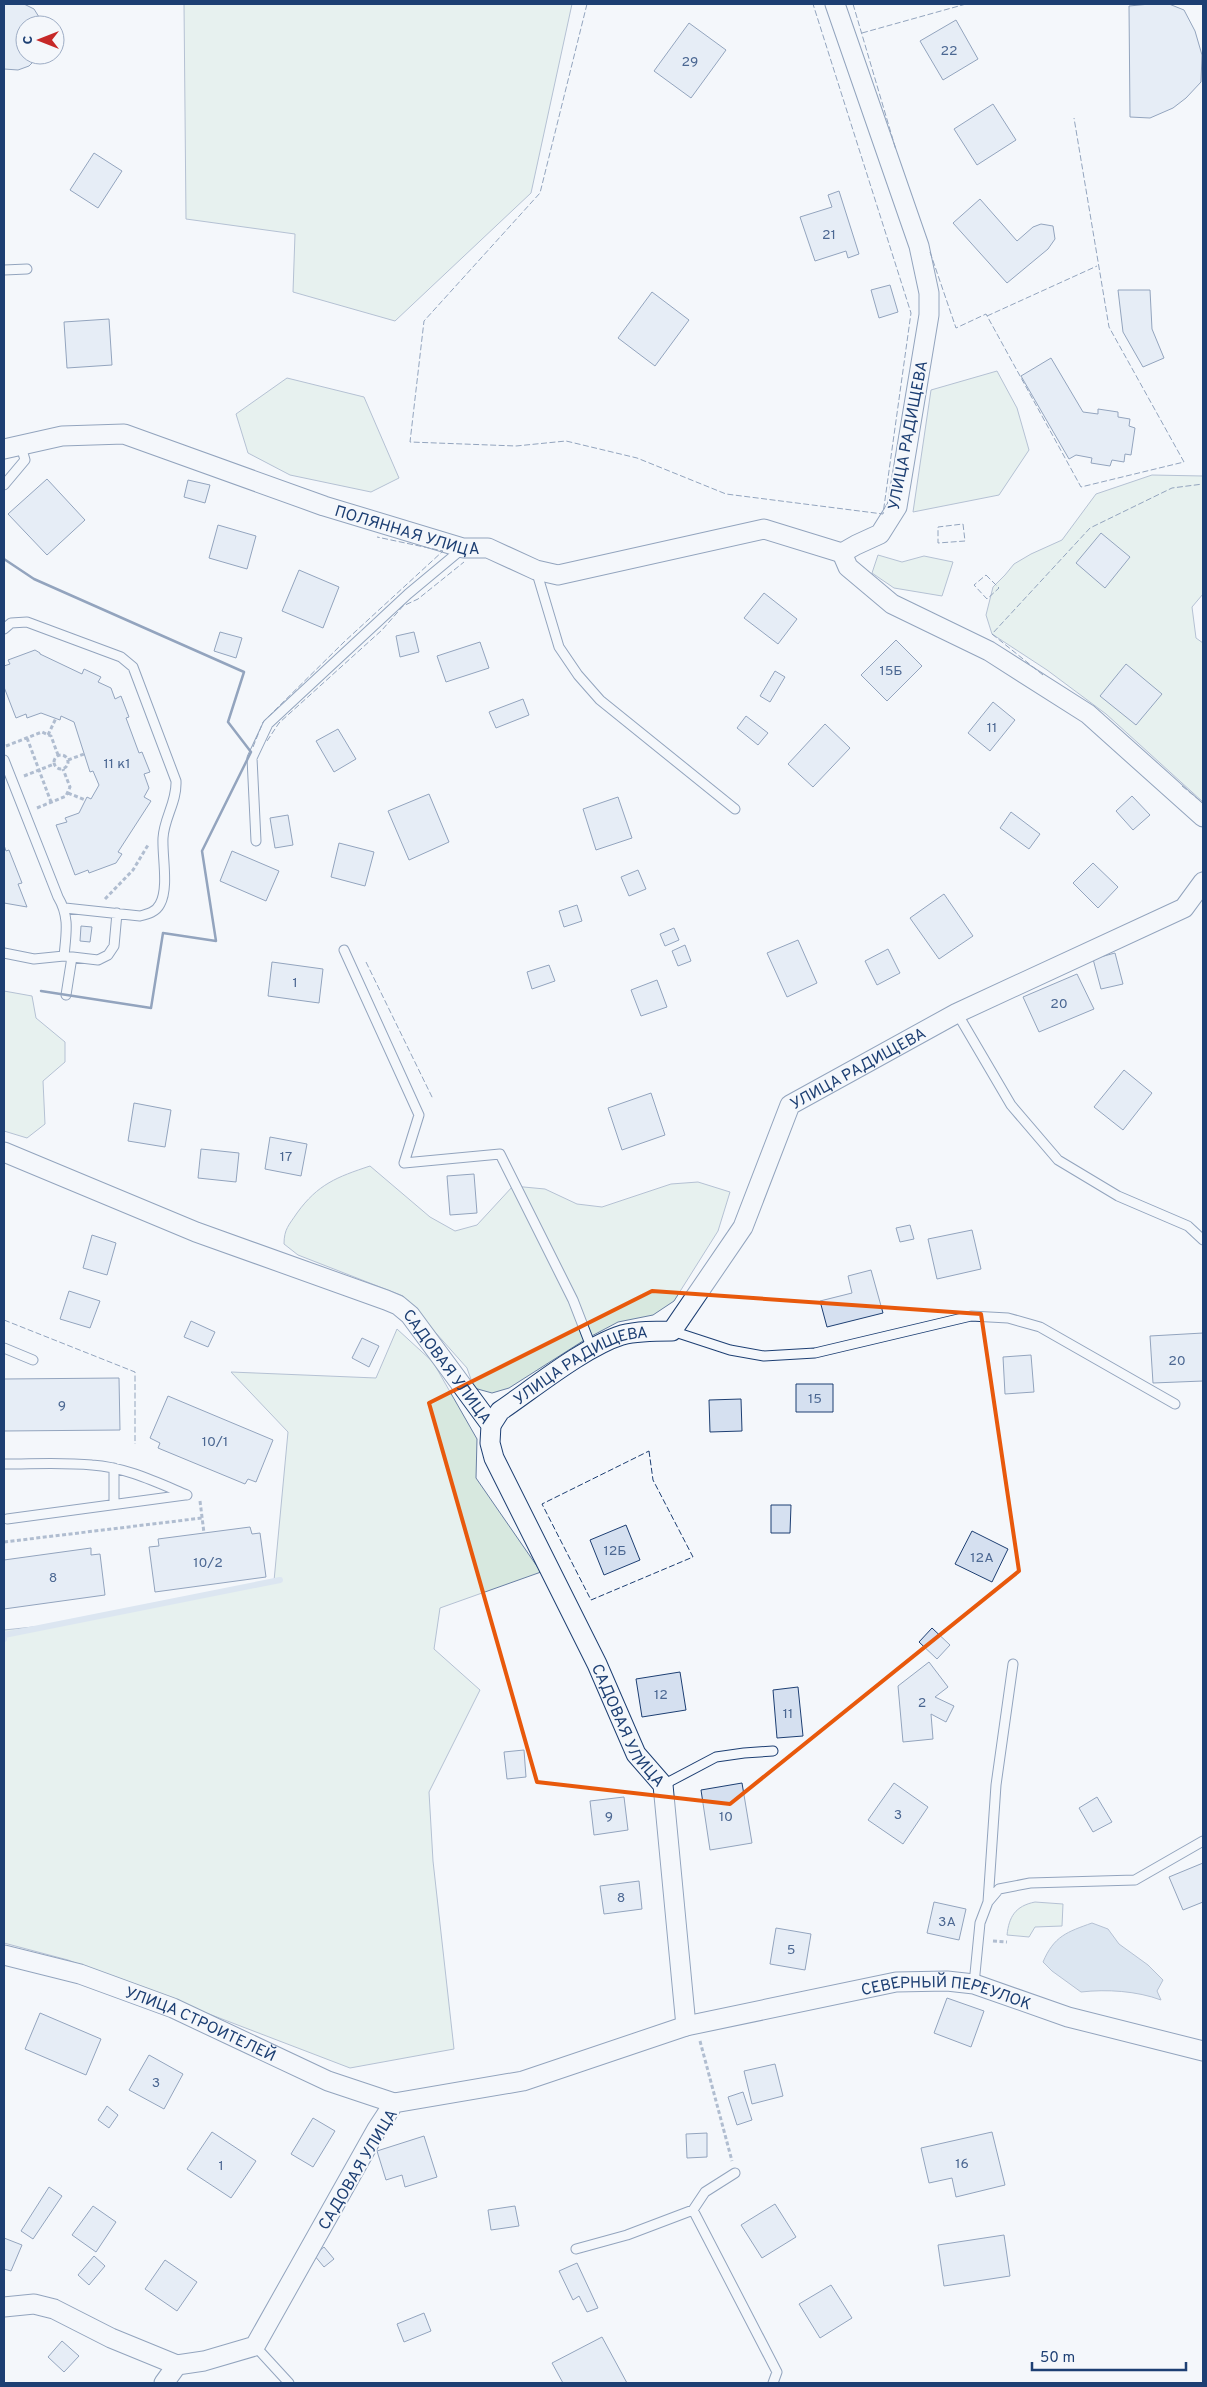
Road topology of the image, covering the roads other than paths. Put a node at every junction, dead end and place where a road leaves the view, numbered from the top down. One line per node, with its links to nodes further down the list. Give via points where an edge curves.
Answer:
1 (835, 4): 7 (street, УЛИЦА РАДИЩЕВА, via 919,246 929,293 929,315 897,507 880,534)
2 (27, 269): 3 (lane)
3 (4, 270)
4 (12, 447): 5 (lane, via 25,460); 6 (street, ПОЛЯННАЯ УЛИЦА, via 62,436 124,434 324,506)
5 (4, 485)
6 (462, 548): 8 (street, ПОЛЯННАЯ УЛИЦА, via 488,548); 13 (lane, via 268,724 252,758)
7 (842, 553): 8 (street, ПОЛЯННАЯ УЛИЦА, via 764,529 581,571 558,574); 12 (street, via 848,568 892,604 989,651 1088,714)
8 (536, 570): 11 (lane, via 560,647 578,675 600,700)
9 (4, 629): 16 (lane, via 11,623 27,622 121,657 133,667 176,781 177,794 163,836 164,893 160,905 151,914)
10 (4, 760): 15 (lane)
11 (735, 809)
12 (1203, 817)
13 (256, 841)
14 (1203, 882): 21 (street, УЛИЦА РАДИЩЕВА, via 1184,908)
15 (64, 908): 16 (lane); 19 (lane)
16 (118, 914): 19 (lane, via 114,946 108,955 98,960)
17 (344, 950): 26 (lane, via 418,1115 404,1162 500,1154 572,1300)
18 (4, 953): 19 (lane, via 34,959)
19 (68, 957): 20 (lane)
20 (66, 995)
21 (957, 1013): 23 (lane, via 1011,1105 1058,1160 1118,1196 1188,1226); 24 (street, УЛИЦА РАДИЩЕВА, via 790,1105 743,1227)
22 (4, 1152): 29 (street, САДОВАЯ УЛИЦА, via 196,1232 398,1305 410,1314)
23 (1203, 1240)
24 (672, 1332): 26 (street, УЛИЦА РАДИЩЕВА, via 653,1330 622,1336); 28 (lane, via 730,1350 773,1355 815,1354 971,1316 1008,1318 1040,1327)
25 (4, 1348): 27 (lane)
26 (592, 1349): 29 (street, УЛИЦА РАДИЩЕВА, via 500,1411)
27 (33, 1360)
28 (1175, 1404)
29 (491, 1425): 36 (street, САДОВАЯ УЛИЦА, via 490,1443 494,1458 597,1664 636,1754)
30 (4, 1464): 31 (lane)
31 (114, 1468): 32 (lane); 32 (lane, via 186,1495)
32 (114, 1504): 33 (lane)
33 (7, 1519)
34 (1013, 1664): 38 (lane, via 996,1784)
35 (773, 1751): 36 (lane, via 716,1757)
36 (663, 1785): 41 (street, САДОВАЯ УЛИЦА)
37 (1203, 1841): 38 (lane, via 1135,1880 1030,1883 1000,1889)
38 (988, 1902): 40 (lane, via 980,1923)
39 (4, 1955): 43 (street, УЛИЦА СТРОИТЕЛЕЙ, via 80,1974 173,2008 328,2081)
40 (974, 1984): 41 (street, СЕВЕРНЫЙ ПЕРЕУЛОК, via 896,1982); 42 (street, СЕВЕРНЫЙ ПЕРЕУЛОК, via 1068,2017)
41 (691, 2025): 43 (street, САДОВАЯ УЛИЦА, via 523,2081)
42 (1203, 2050)
43 (394, 2103): 48 (street, САДОВАЯ УЛИЦА)
44 (735, 2173): 45 (lane, via 704,2192)
45 (693, 2210): 46 (lane, via 626,2236); 52 (lane, via 777,2372)
46 (576, 2249)
47 (4, 2307): 49 (street, via 34,2304 54,2309 111,2338)
48 (255, 2346): 49 (street, via 204,2361); 51 (lane)
49 (177, 2365): 50 (street)
50 (164, 2383)
51 (289, 2383)
52 (773, 2383)

